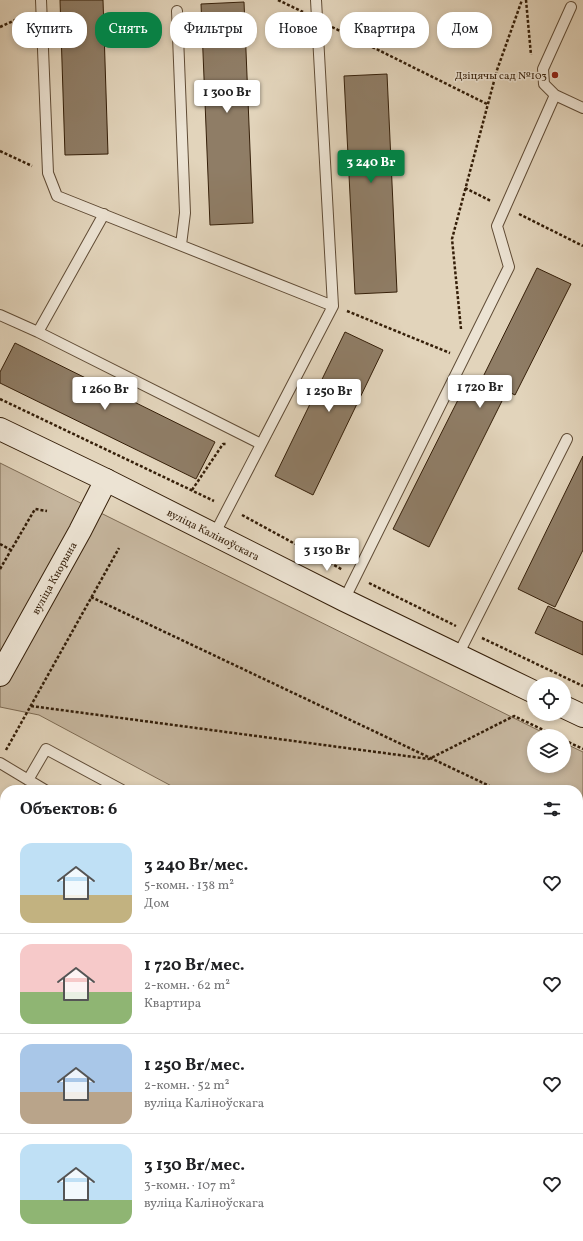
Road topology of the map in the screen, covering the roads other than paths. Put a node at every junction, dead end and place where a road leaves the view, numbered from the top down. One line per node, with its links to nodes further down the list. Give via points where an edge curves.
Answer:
1 (316, 0): 9 (lane)
2 (41, 4): 7 (lane, via 48,173 57,196)
3 (571, 7): 5 (lane, via 543,69 544,84)
4 (177, 11): 8 (lane, via 185,213)
5 (555, 95): 6 (lane); 17 (lane, via 497,226 509,267)
6 (583, 108)
7 (104, 214): 8 (lane); 11 (lane)
8 (182, 245): 9 (lane)
9 (333, 306): 14 (lane)
10 (0, 315): 11 (lane)
11 (38, 332): 14 (lane)
12 (0, 429): 15 (main road, вуліца Каліноўскага)
13 (567, 440): 18 (lane)
14 (261, 444): 16 (lane)
15 (106, 480): 16 (main road, вуліца Каліноўскага); 19 (main road, вуліца Кнорына, via 80,531)
16 (214, 535): 17 (main road, вуліца Каліноўскага)
17 (344, 600): 18 (main road, вуліца Каліноўскага)
18 (458, 655): 20 (main road, вуліца Каліноўскага)
19 (2, 667)
20 (527, 689)
21 (571, 710): 22 (main road)
22 (583, 716)
23 (2, 759): 24 (lane)
24 (28, 780): 25 (lane); 26 (lane, via 46,749)
25 (36, 785)
26 (113, 785)

